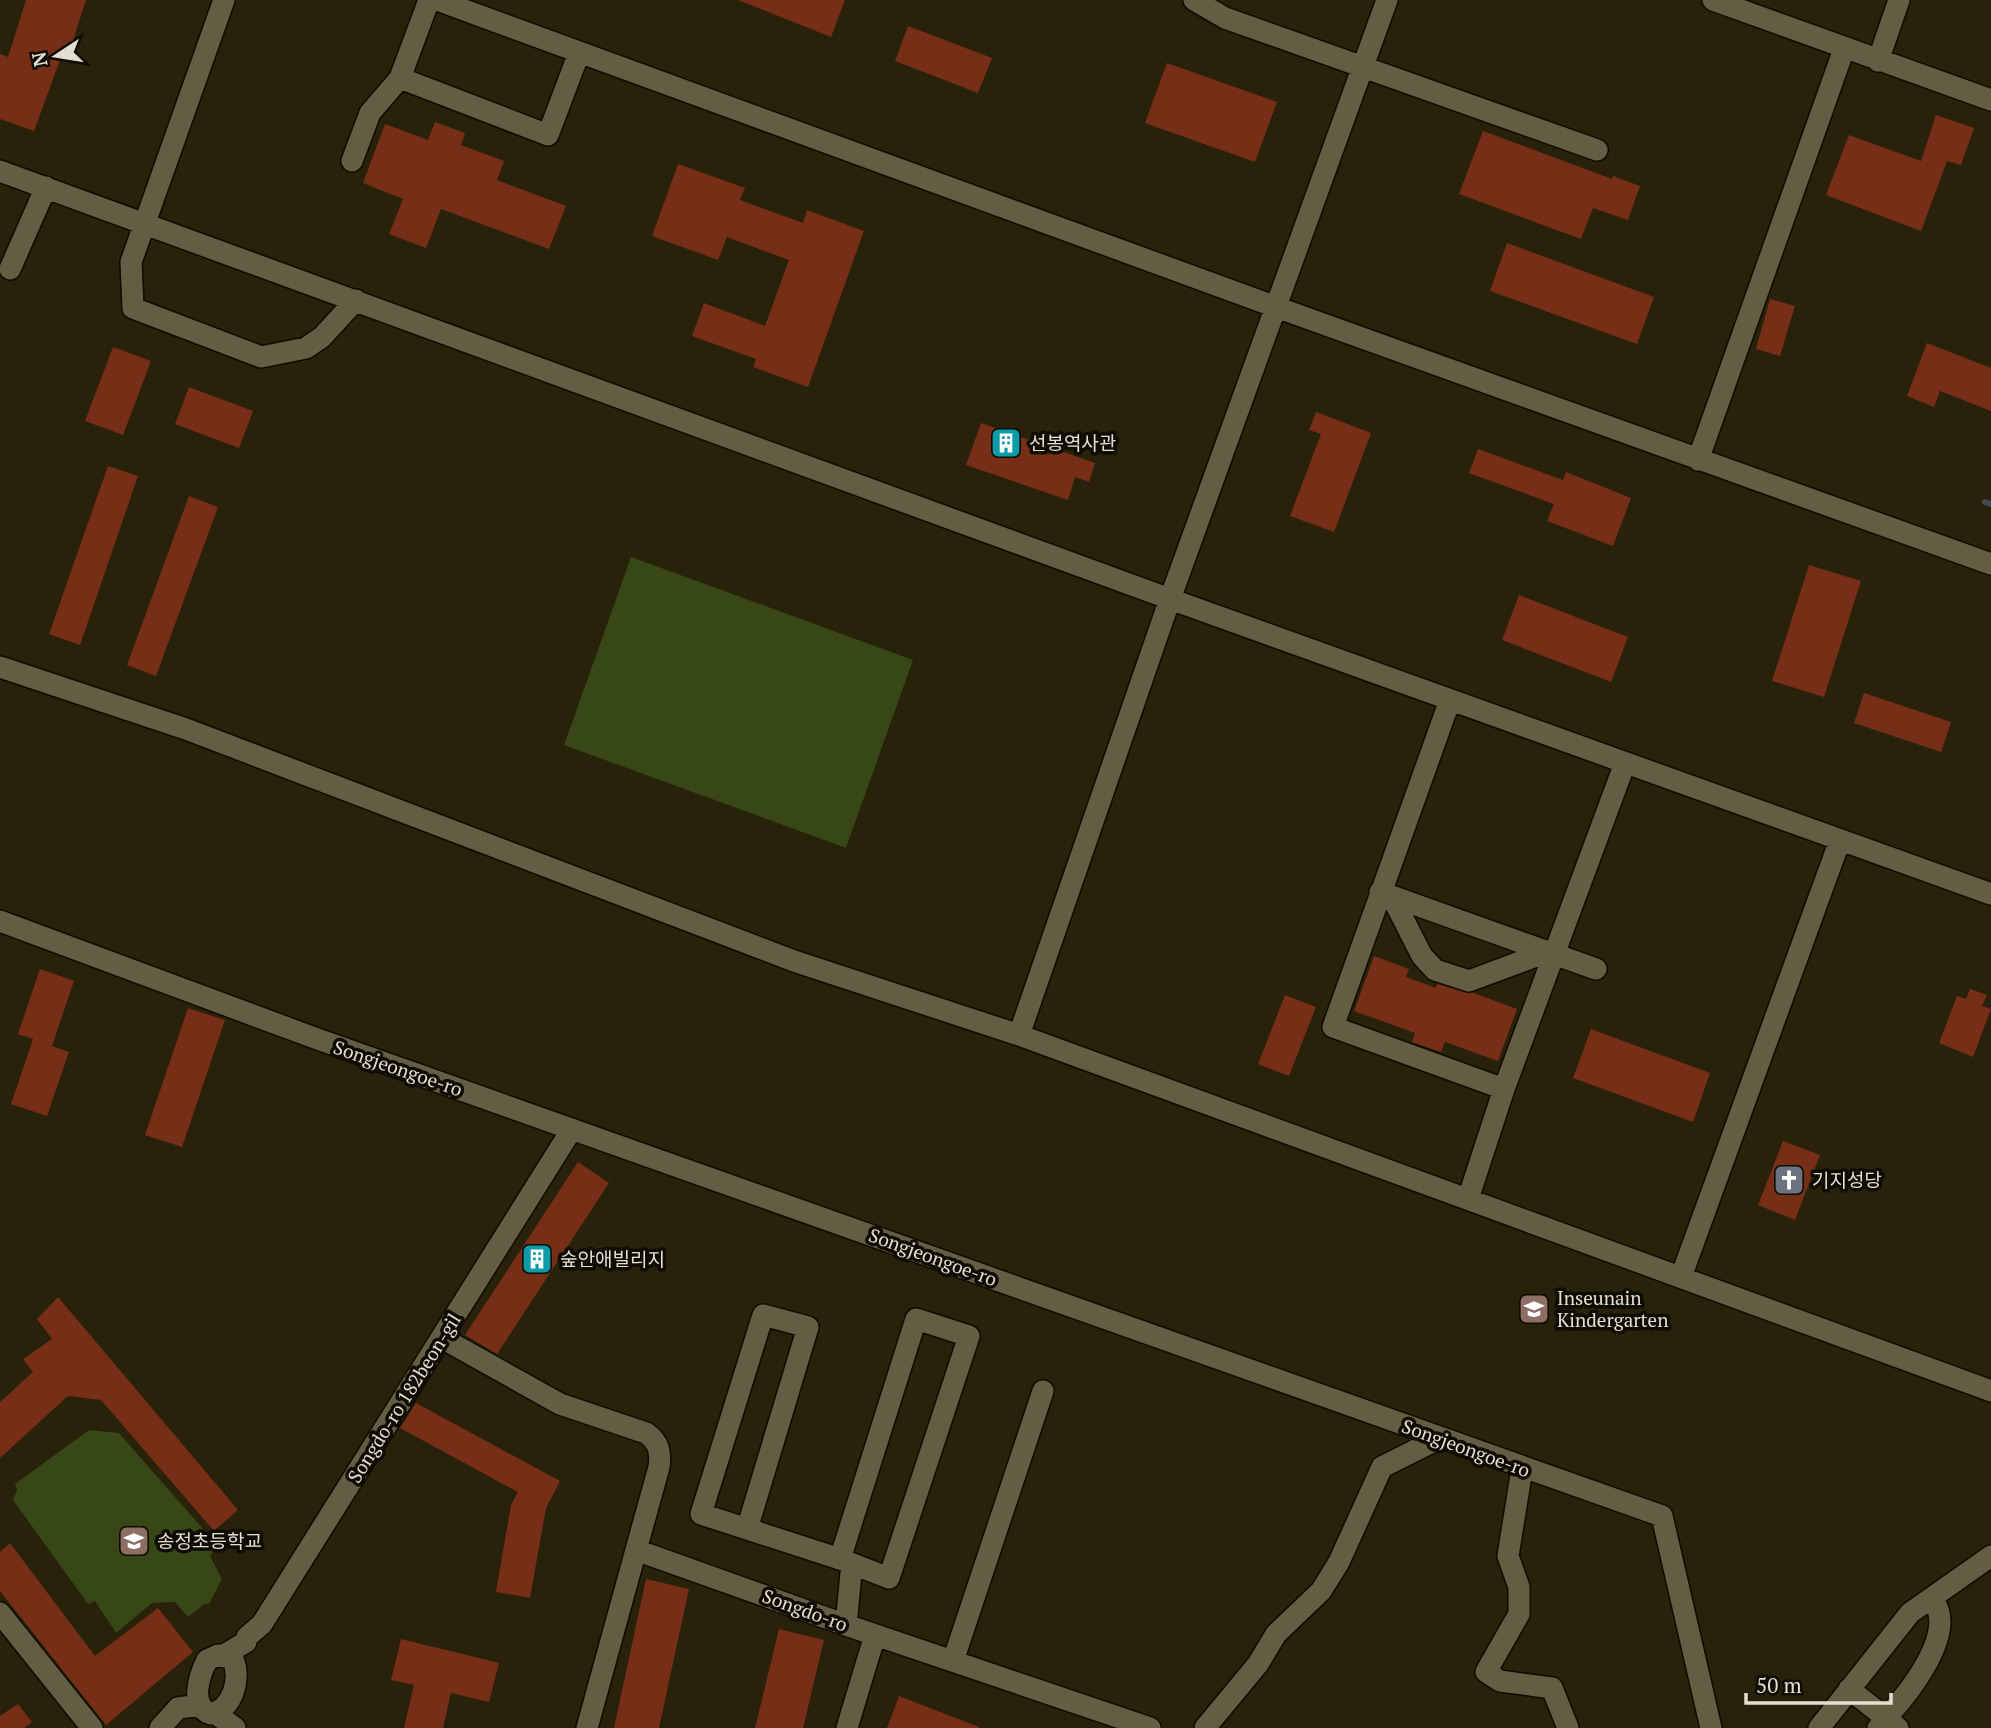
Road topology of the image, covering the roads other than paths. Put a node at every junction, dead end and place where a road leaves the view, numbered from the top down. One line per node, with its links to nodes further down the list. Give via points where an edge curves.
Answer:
1 (224, 0): 18 (street)
2 (429, 0): 12 (street)
3 (437, 0): 9 (street)
4 (1194, 0): 11 (street, via 1225,18)
5 (1387, 0): 11 (street)
6 (1713, 0): 8 (street)
7 (1899, 0): 10 (street)
8 (1844, 49): 10 (street); 22 (street)
9 (579, 53): 12 (street, via 548,135); 21 (street)
10 (1878, 61): 13 (street)
11 (1362, 69): 14 (street); 21 (street)
12 (400, 78): 15 (street, via 370,113)
13 (1991, 100)
14 (1597, 150)
15 (352, 161)
16 (0, 171): 17 (street)
17 (46, 187): 18 (street); 19 (street)
18 (146, 222): 20 (street); 20 (street, via 131,262 133,308 261,357 306,348 323,337)
19 (10, 269)
20 (356, 300): 24 (street)
21 (1276, 307): 22 (street); 24 (street)
22 (1698, 460): 23 (street)
23 (1991, 564)
24 (1170, 599): 26 (street); 34 (street)
25 (0, 667): 34 (street, via 186,729 794,961)
26 (1450, 700): 27 (street); 30 (street)
27 (1625, 763): 28 (street); 32 (street)
28 (1840, 840): 29 (street); 38 (street)
29 (1991, 894)
30 (1386, 895): 32 (street); 32 (street, via 1435,970 1469,981); 35 (street, via 1333,1027)
31 (0, 921): 36 (street, Songjeongoe-ro)
32 (1551, 953): 33 (street); 35 (street)
33 (1596, 969)
34 (1018, 1035): 37 (street)
35 (1504, 1089): 37 (street)
36 (572, 1129): 39 (street, Songdo-ro 182beon-gil); 42 (street, Songjeongoe-ro)
37 (1468, 1199): 38 (street)
38 (1681, 1277): 41 (street)
39 (442, 1338): 45 (street, via 550,1399 654,1438 661,1456); 52 (street, Songdo-ro 182beon-gil, via 262,1623 246,1642)
40 (1043, 1391): 53 (street)
41 (1991, 1391)
42 (1438, 1439): 43 (street, Songjeongoe-ro); 63 (street, via 1382,1467 1321,1591 1276,1634 1258,1664)
43 (1522, 1469): 64 (street, via 1508,1556 1520,1587 1519,1614 1486,1672 1500,1681 1552,1688); 65 (street, Songjeongoe-ro, via 1662,1516)
44 (747, 1529): 44 (street, via 701,1514 763,1315 808,1327); 47 (street)
45 (636, 1550): 50 (street, Songdo-ro); 60 (street)
46 (1991, 1556): 48 (street)
47 (849, 1562): 47 (street, via 890,1578 969,1336 916,1319); 50 (street)
48 (1933, 1600): 54 (street, via 1910,1613); 56 (street, via 1940,1620 1933,1647 1918,1682)
49 (0, 1613): 57 (street)
50 (846, 1625): 51 (street, Songdo-ro)
51 (875, 1635): 53 (street, Songdo-ro); 61 (street)
52 (224, 1655): 55 (street, via 211,1657 202,1670 198,1687); 55 (street, via 233,1659 236,1675 229,1701 223,1710)
53 (953, 1661): 62 (street, Songdo-ro)
54 (1849, 1689): 56 (street); 66 (street)
55 (208, 1709): 58 (street, via 178,1708); 59 (street)
56 (1887, 1725)
57 (92, 1728)
58 (160, 1728)
59 (235, 1728)
60 (587, 1728)
61 (847, 1728)
62 (1150, 1728)
63 (1205, 1728)
64 (1568, 1728)
65 (1710, 1728)
66 (1819, 1728)

